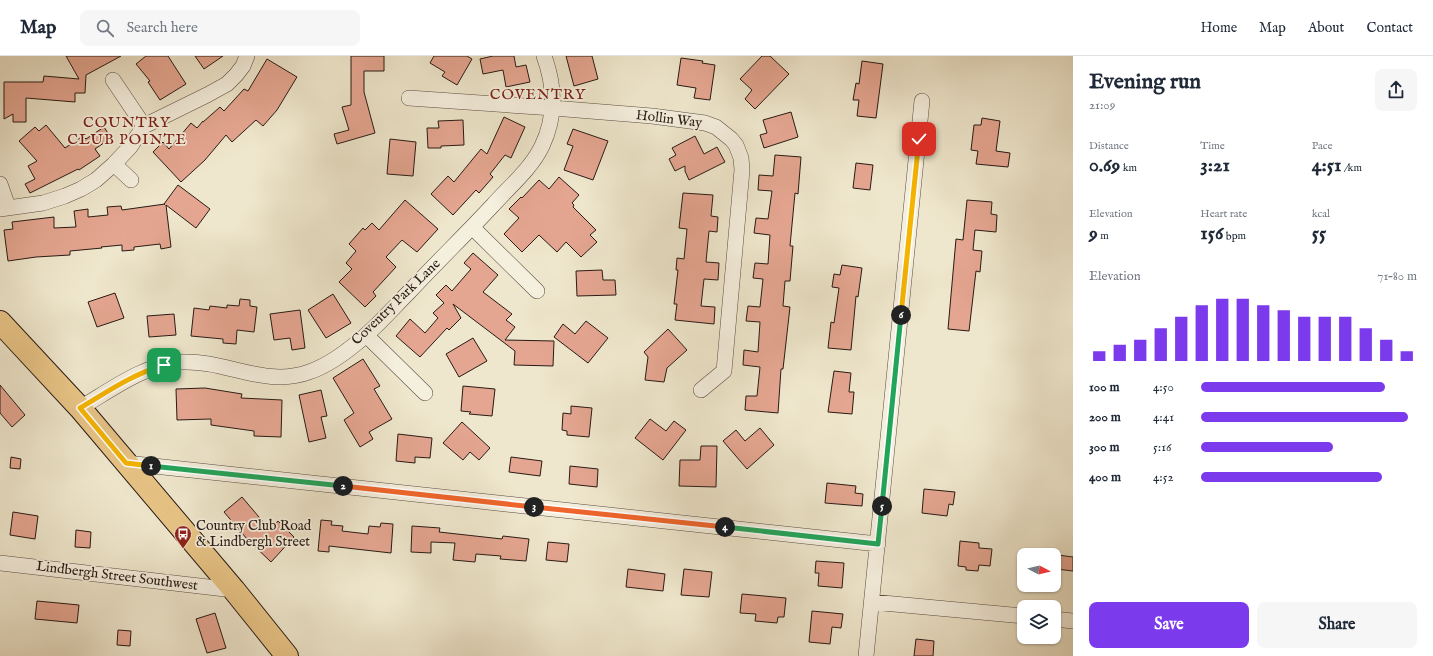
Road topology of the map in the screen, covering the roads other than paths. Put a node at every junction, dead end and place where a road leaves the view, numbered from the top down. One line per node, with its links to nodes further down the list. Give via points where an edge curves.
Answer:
1 (247, 56): 7 (street, via 243,66 227,84)
2 (544, 56): 6 (street, Coventry Park Lane, via 553,87)
3 (113, 80): 7 (street)
4 (409, 98): 6 (street, Hollin Way)
5 (922, 101): 20 (street)
6 (553, 108): 12 (street, Coventry Park Lane, via 541,148 532,162); 16 (street, Hollin Way, via 706,123 726,133 736,145 742,170 724,371)
7 (144, 126): 8 (street, via 130,147)
8 (114, 164): 9 (street); 11 (street, via 96,180 65,196 43,203)
9 (131, 180)
10 (0, 184): 11 (street)
11 (4, 208)
12 (472, 227): 13 (street); 15 (street, Coventry Park Lane)
13 (537, 291)
14 (0, 322): 18 (main road)
15 (366, 335): 17 (street); 18 (street, Coventry Park Lane, via 325,365 309,372 274,377 205,363 181,362 147,370)
16 (701, 390)
17 (425, 393)
18 (80, 408): 19 (main road)
19 (126, 463): 20 (street); 22 (main road)
20 (878, 544): 23 (street)
21 (0, 563): 22 (street, Lindbergh Street Southwest)
22 (234, 590): 27 (main road)
23 (872, 602): 24 (street); 28 (street)
24 (1017, 615)
25 (1061, 620): 26 (street)
26 (1073, 621)
27 (287, 656)
28 (866, 656)

